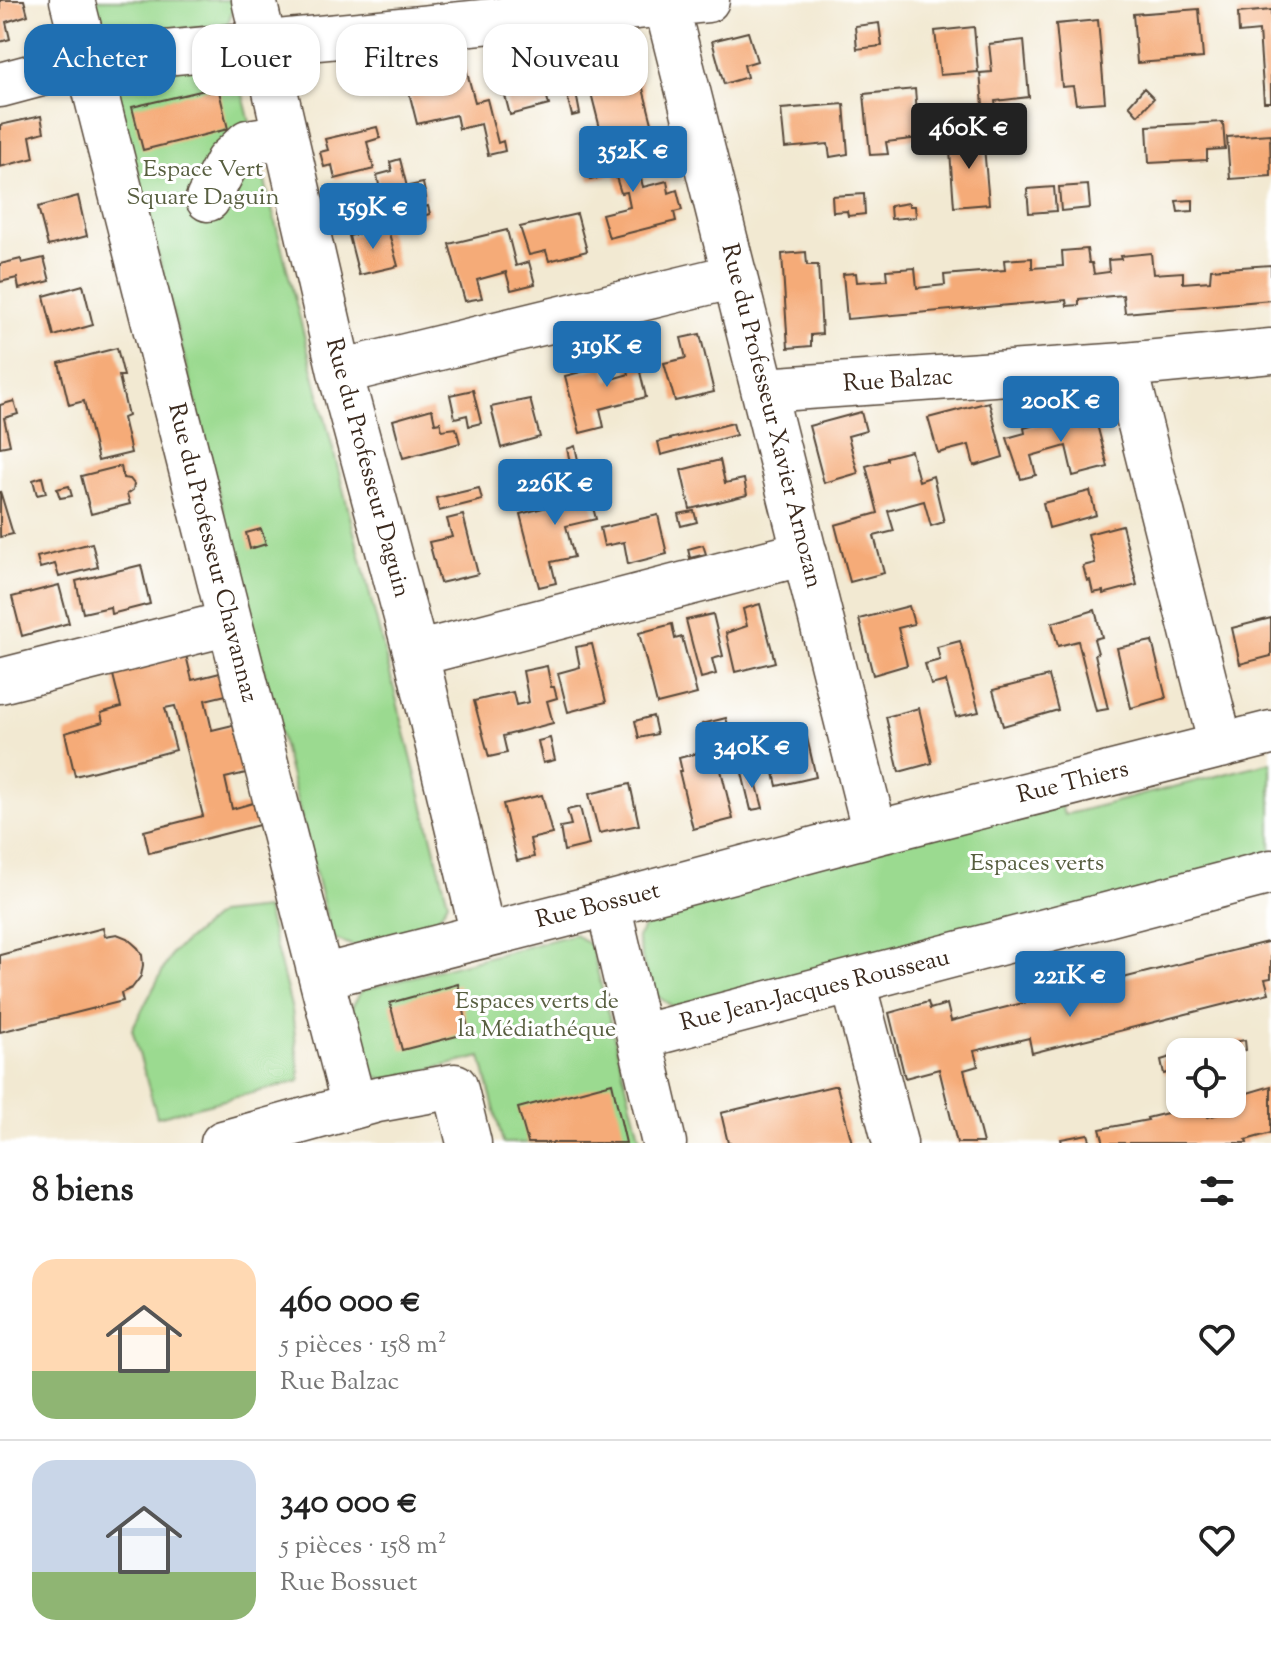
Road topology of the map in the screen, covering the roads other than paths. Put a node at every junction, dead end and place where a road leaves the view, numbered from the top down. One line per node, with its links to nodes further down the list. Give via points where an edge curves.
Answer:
1 (72, 0): 4 (street, Rue du Professeur Chavannaz)
2 (254, 0): 5 (street, Rue du Professeur Daguin)
3 (679, 1): 6 (street); 13 (street, Rue du Professeur Xavier Arnozan)
4 (79, 24)
5 (260, 24)
6 (320, 37)
7 (24, 79): 8 (street)
8 (0, 85)
9 (98, 96): 19 (street, Rue du Professeur Chavannaz)
10 (276, 96): 11 (street, Rue du Professeur Daguin)
11 (285, 136): 12 (street, via 248,142 227,162); 16 (street, Rue du Professeur Daguin)
12 (208, 199)
13 (735, 276): 16 (street); 17 (street, Rue du Professeur Xavier Arnozan)
14 (1271, 351): 15 (street, Rue Balzac)
15 (1125, 365): 17 (street, Rue Balzac); 23 (street)
16 (340, 372): 20 (street, Rue du Professeur Daguin)
17 (764, 390): 18 (street, Rue du Professeur Xavier Arnozan)
18 (805, 553): 20 (street); 24 (street, Rue du Professeur Xavier Arnozan)
19 (230, 623): 21 (street); 28 (street, Rue du Professeur Chavannaz)
20 (416, 654): 27 (street, Rue du Professeur Daguin)
21 (0, 681)
22 (1271, 733): 23 (street, Rue Thiers)
23 (1221, 746): 24 (street, Rue Thiers)
24 (875, 833): 26 (street, Rue Bossuet)
25 (1271, 872): 29 (street, Rue Jean-Jacques Rousseau)
26 (608, 904): 27 (street, Rue Bossuet); 30 (street)
27 (483, 935): 28 (street, Rue Bossuet)
28 (321, 977): 31 (street, Rue du Professeur Chavannaz)
29 (853, 982): 30 (street, Rue Jean-Jacques Rousseau); 35 (street)
30 (639, 1037): 34 (street)
31 (354, 1106): 32 (street); 33 (street, via 455,1086)
32 (223, 1143)
33 (469, 1143)
34 (664, 1143)
35 (895, 1143)

